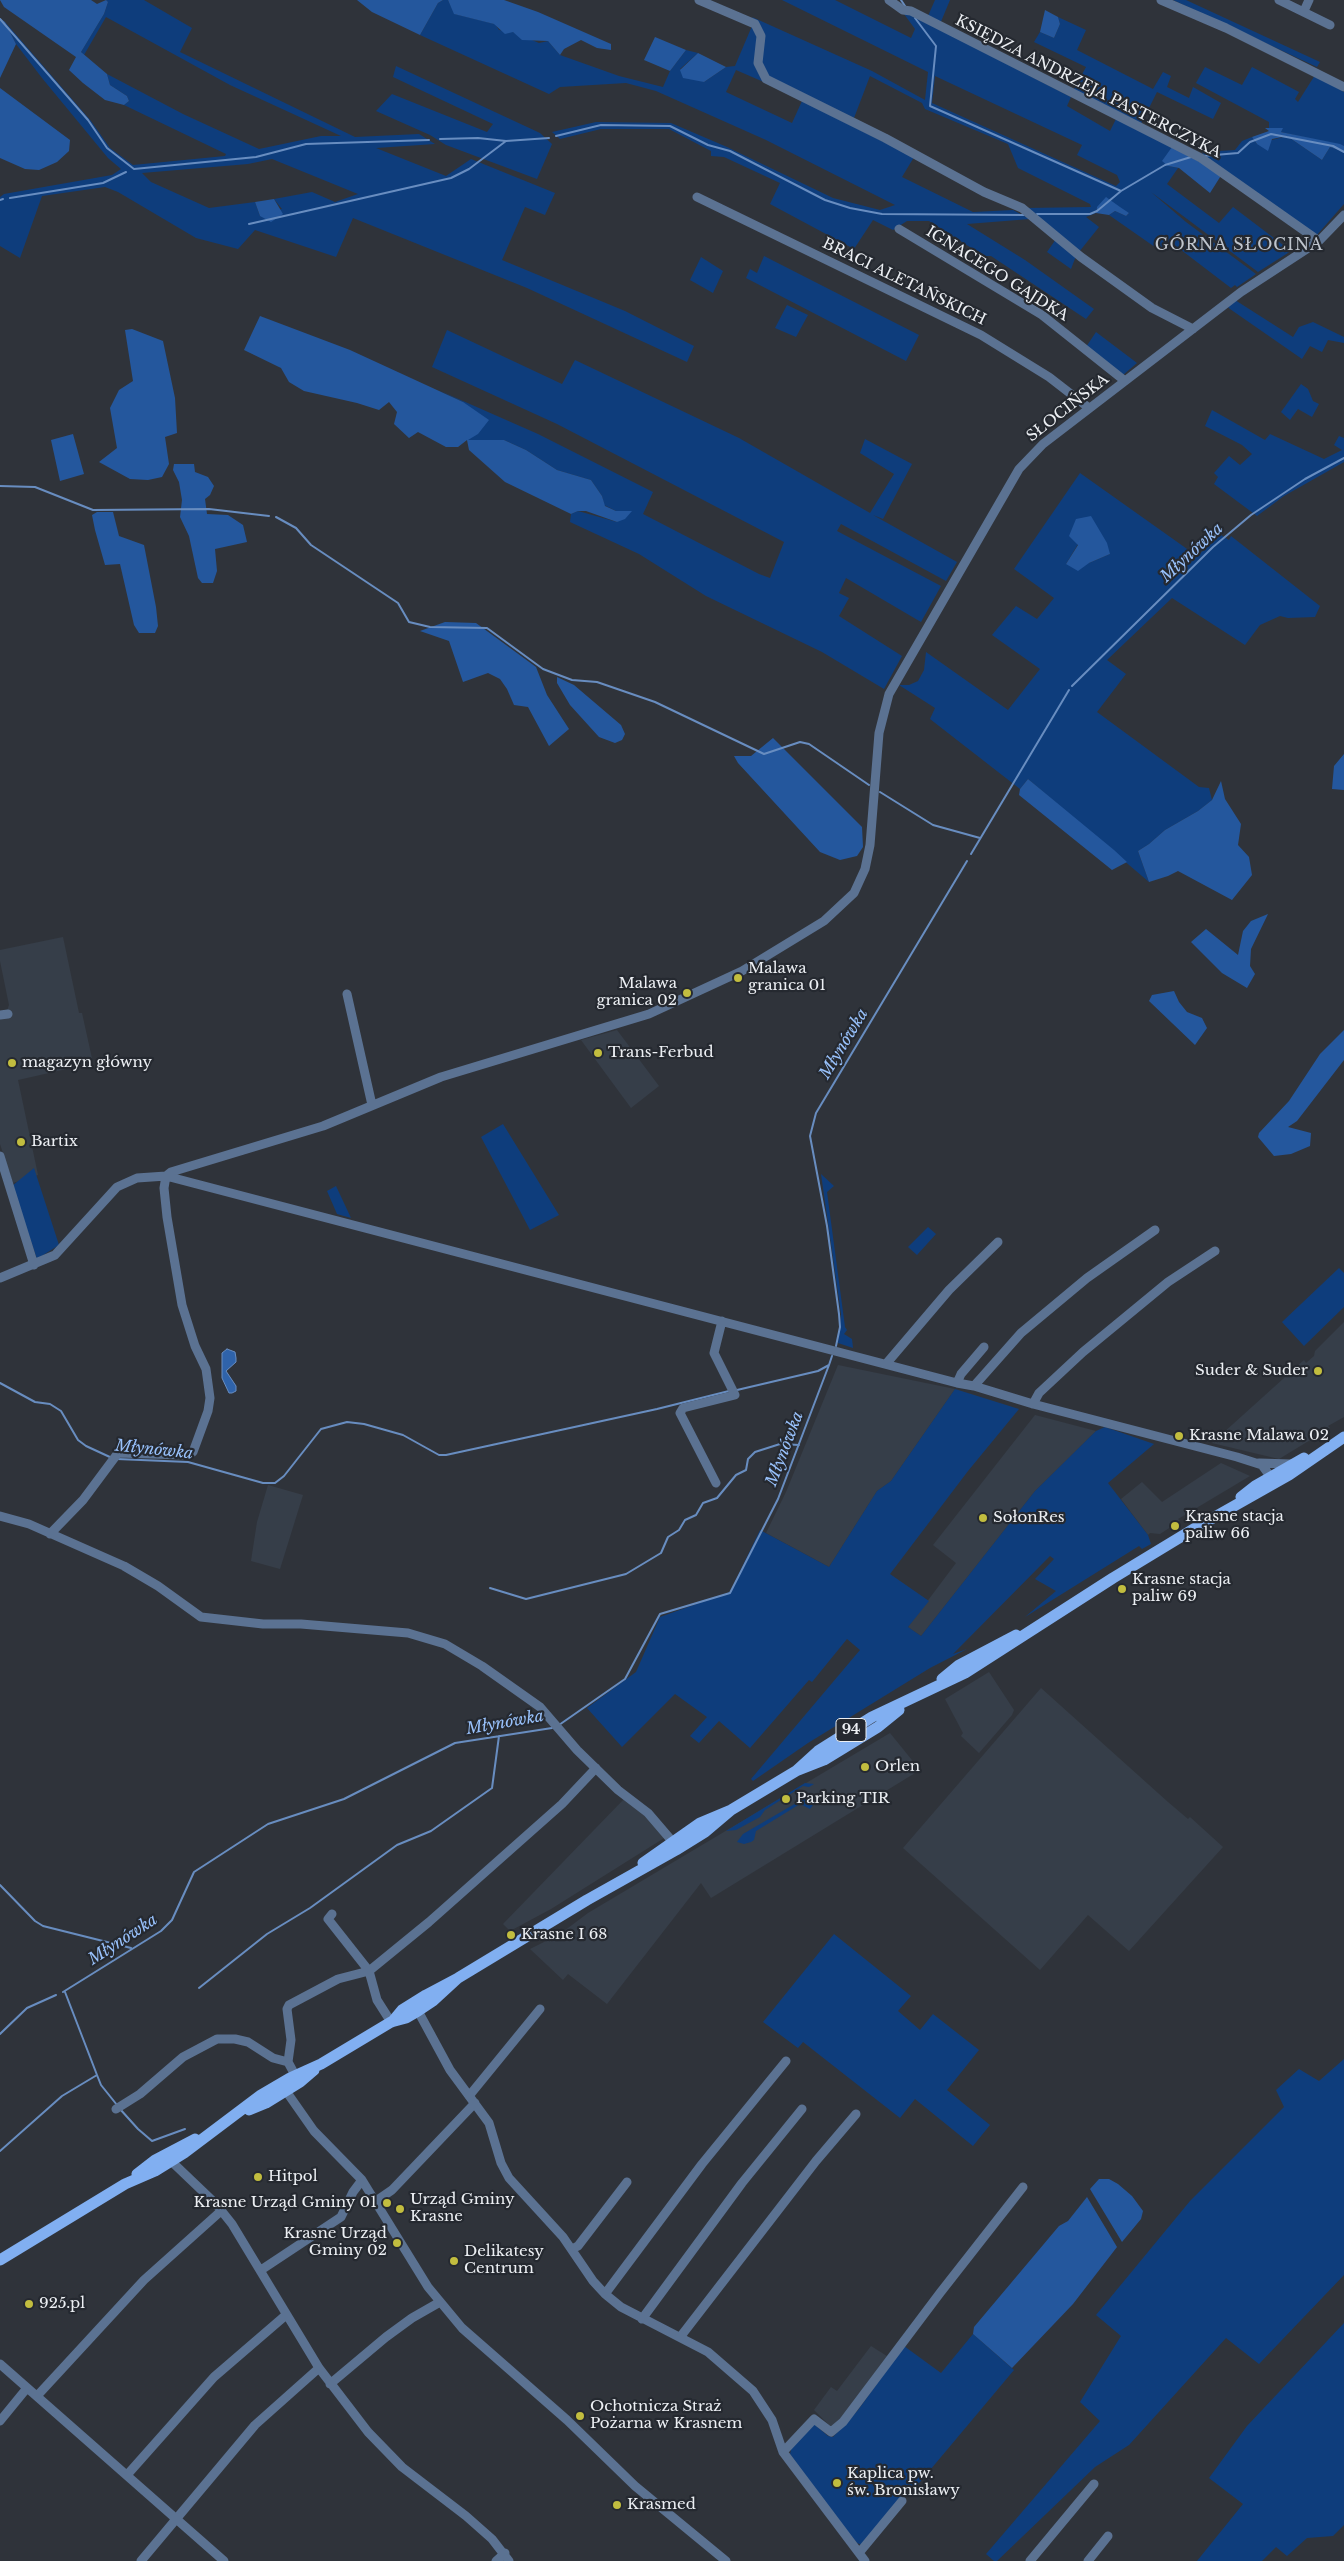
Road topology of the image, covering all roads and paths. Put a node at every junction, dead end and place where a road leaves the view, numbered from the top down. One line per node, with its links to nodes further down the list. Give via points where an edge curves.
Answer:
1 (699, 0): 13 (street, via 755,24 761,36 758,63 766,79 984,192 1022,208 1081,257 1152,308)
2 (889, 0): 12 (street, KSIĘDZA ANDRZEJA PASTERCZYKA, via 903,10 911,11 1201,158)
3 (1161, 0): 8 (street, via 1235,32)
4 (1279, 0): 6 (street)
5 (1309, 0): 6 (street)
6 (1304, 11): 7 (street)
7 (1330, 25)
8 (1344, 87)
9 (697, 196): 15 (street, BRACI ALETAŃSKICH, via 982,335 1049,376)
10 (1344, 215): 12 (street, SŁOCIŃSKA)
11 (899, 229): 14 (street, IGNACEGO GAJDKA, via 1042,315)
12 (1319, 241): 13 (street, SŁOCIŃSKA, via 1262,276)
13 (1193, 328): 14 (street, SŁOCIŃSKA)
14 (1125, 381): 15 (street, SŁOCIŃSKA)
15 (1089, 408): 17 (street, SŁOCIŃSKA, via 1043,444 1019,469 889,694 878,733 870,845 865,869 854,893 824,921 742,971 649,1014 447,1075)
16 (347, 994): 17 (street)
17 (372, 1105): 19 (street, SŁOCIŃSKA, via 311,1130)
18 (0, 1156): 23 (street)
19 (166, 1176): 23 (street, via 137,1178 117,1187 60,1251); 25 (street); 39 (street, via 167,1217 182,1305 206,1369 209,1404 195,1449 190,1454 118,1453 95,1485)
20 (1155, 1230): 29 (street, via 1087,1278 1021,1333)
21 (998, 1242): 27 (street, via 949,1290)
22 (1215, 1251): 30 (street, via 1168,1282 1083,1352 1040,1393)
23 (34, 1265): 24 (street)
24 (0, 1278)
25 (722, 1321): 27 (street); 35 (street, via 714,1352 733,1391 683,1408 680,1413)
26 (984, 1347): 28 (street)
27 (886, 1364): 28 (street)
28 (957, 1383): 29 (street)
29 (974, 1386): 30 (street)
30 (1034, 1404): 32 (street)
31 (1342, 1442): 33 (main road, 94)
32 (1258, 1463): 33 (street); 34 (street)
33 (1290, 1469): 34 (main road, 94); 36 (main road, 94)
34 (1270, 1476): 36 (street); 37 (main road, 94)
35 (716, 1483)
36 (1266, 1489): 37 (main road, 94)
37 (1223, 1512): 41 (main road, 94, via 1037,1626 972,1657 864,1735)
38 (0, 1516): 39 (street)
39 (50, 1534): 40 (street, via 124,1566 204,1618 408,1633 433,1639 463,1654 540,1707)
40 (596, 1768): 42 (street, via 648,1814); 45 (street, via 562,1804)
41 (731, 1810): 42 (main road, 94, via 700,1823); 43 (main road, 94, via 705,1832)
42 (672, 1841): 43 (main road, 94)
43 (616, 1884): 46 (main road, 94)
44 (332, 1914): 45 (street, via 328,1918)
45 (369, 1971): 51 (street, via 377,2000); 53 (street, via 338,1979 289,2005 291,2040)
46 (458, 1978): 47 (main road, 94); 50 (main road, 94)
47 (426, 1995): 48 (main road, 94); 50 (street)
48 (405, 2008): 50 (street); 51 (main road, 94)
49 (540, 2010): 58 (street)
50 (418, 2011): 51 (main road, 94); 58 (street, via 446,2063)
51 (391, 2022): 54 (main road, 94)
52 (786, 2061): 76 (street, via 702,2164)
53 (288, 2062): 55 (street); 59 (street, via 273,2058 248,2042 217,2039 183,2057 140,2094)
54 (321, 2064): 55 (main road, 94); 57 (main road, 94)
55 (292, 2076): 56 (main road, 94); 57 (street)
56 (271, 2089): 57 (street); 61 (main road, 94)
57 (286, 2091): 61 (main road, 94); 67 (street, via 314,2131)
58 (472, 2099): 71 (street, via 392,2190); 73 (street, via 489,2123 509,2178)
59 (116, 2109)
60 (802, 2109): 79 (street, via 742,2183)
61 (238, 2114): 63 (main road, 94)
62 (856, 2114): 80 (street)
63 (208, 2133): 64 (main road, 94); 66 (main road, 94)
64 (180, 2145): 65 (main road, 94); 66 (street)
65 (155, 2160): 66 (street); 69 (main road, 94)
66 (171, 2161): 69 (main road, 94); 72 (street)
67 (362, 2180): 71 (street); 75 (street, via 352,2192 341,2217)
68 (627, 2182): 73 (street, via 578,2246)
69 (125, 2184): 74 (main road, 94)
70 (1024, 2187): 87 (street, via 843,2422 831,2432 814,2419)
71 (376, 2200): 77 (street)
72 (221, 2211): 75 (street); 85 (street, via 144,2280)
73 (572, 2249): 76 (street)
74 (0, 2260)
75 (261, 2270): 78 (street)
76 (604, 2294): 79 (street)
77 (440, 2302): 83 (street, via 392,2332); 98 (street, via 473,2338 567,2420 635,2486)
78 (286, 2315): 82 (street); 88 (street, via 214,2377)
79 (642, 2319): 80 (street)
80 (681, 2336): 87 (street, via 726,2366 753,2391 772,2420)
81 (1, 2367): 84 (street)
82 (318, 2368): 83 (street); 91 (street, via 255,2425)
83 (330, 2384): 93 (street, via 368,2432 402,2467 466,2516)
84 (27, 2388): 85 (street); 86 (street)
85 (37, 2396): 88 (street)
86 (0, 2421)
87 (783, 2452): 94 (street)
88 (126, 2475): 91 (street)
89 (1094, 2484): 99 (street)
90 (902, 2502): 94 (street)
91 (175, 2518): 95 (street); 96 (street)
92 (1108, 2536): 100 (street)
93 (507, 2557): 97 (street)
94 (862, 2558)
95 (141, 2561)
96 (224, 2561)
97 (496, 2561)
98 (726, 2561)
99 (1030, 2561)
100 (1088, 2561)

